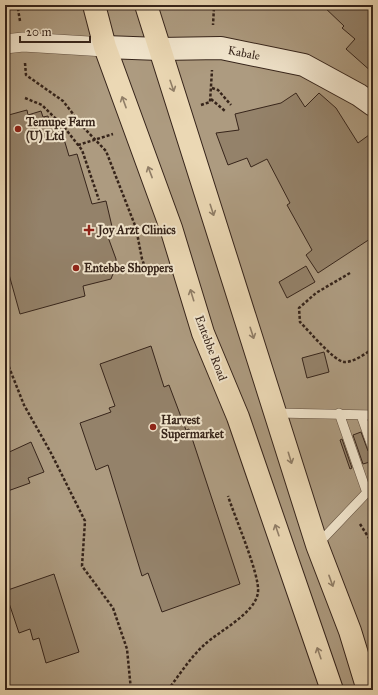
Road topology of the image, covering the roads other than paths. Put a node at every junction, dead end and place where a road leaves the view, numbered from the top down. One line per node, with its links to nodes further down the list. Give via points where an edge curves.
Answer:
1 (94, 5): 4 (highway, Entebbe Road)
2 (146, 5): 5 (highway)
3 (14, 43): 4 (street)
4 (105, 47): 5 (street, Kabale); 14 (highway, Entebbe Road, one-way to 4, via 238,417 203,333 171,228)
5 (160, 49): 6 (street, Kabale, via 221,48 304,65); 7 (highway, one-way to 7)
6 (373, 105)
7 (277, 413): 8 (lane); 13 (highway, one-way to 13)
8 (339, 413): 9 (lane); 12 (lane)
9 (361, 415): 10 (lane); 11 (lane)
10 (373, 415)
11 (373, 449)
12 (370, 490): 13 (lane)
13 (317, 544): 15 (highway, one-way to 15, via 350,631)
14 (332, 690)
15 (368, 690)

